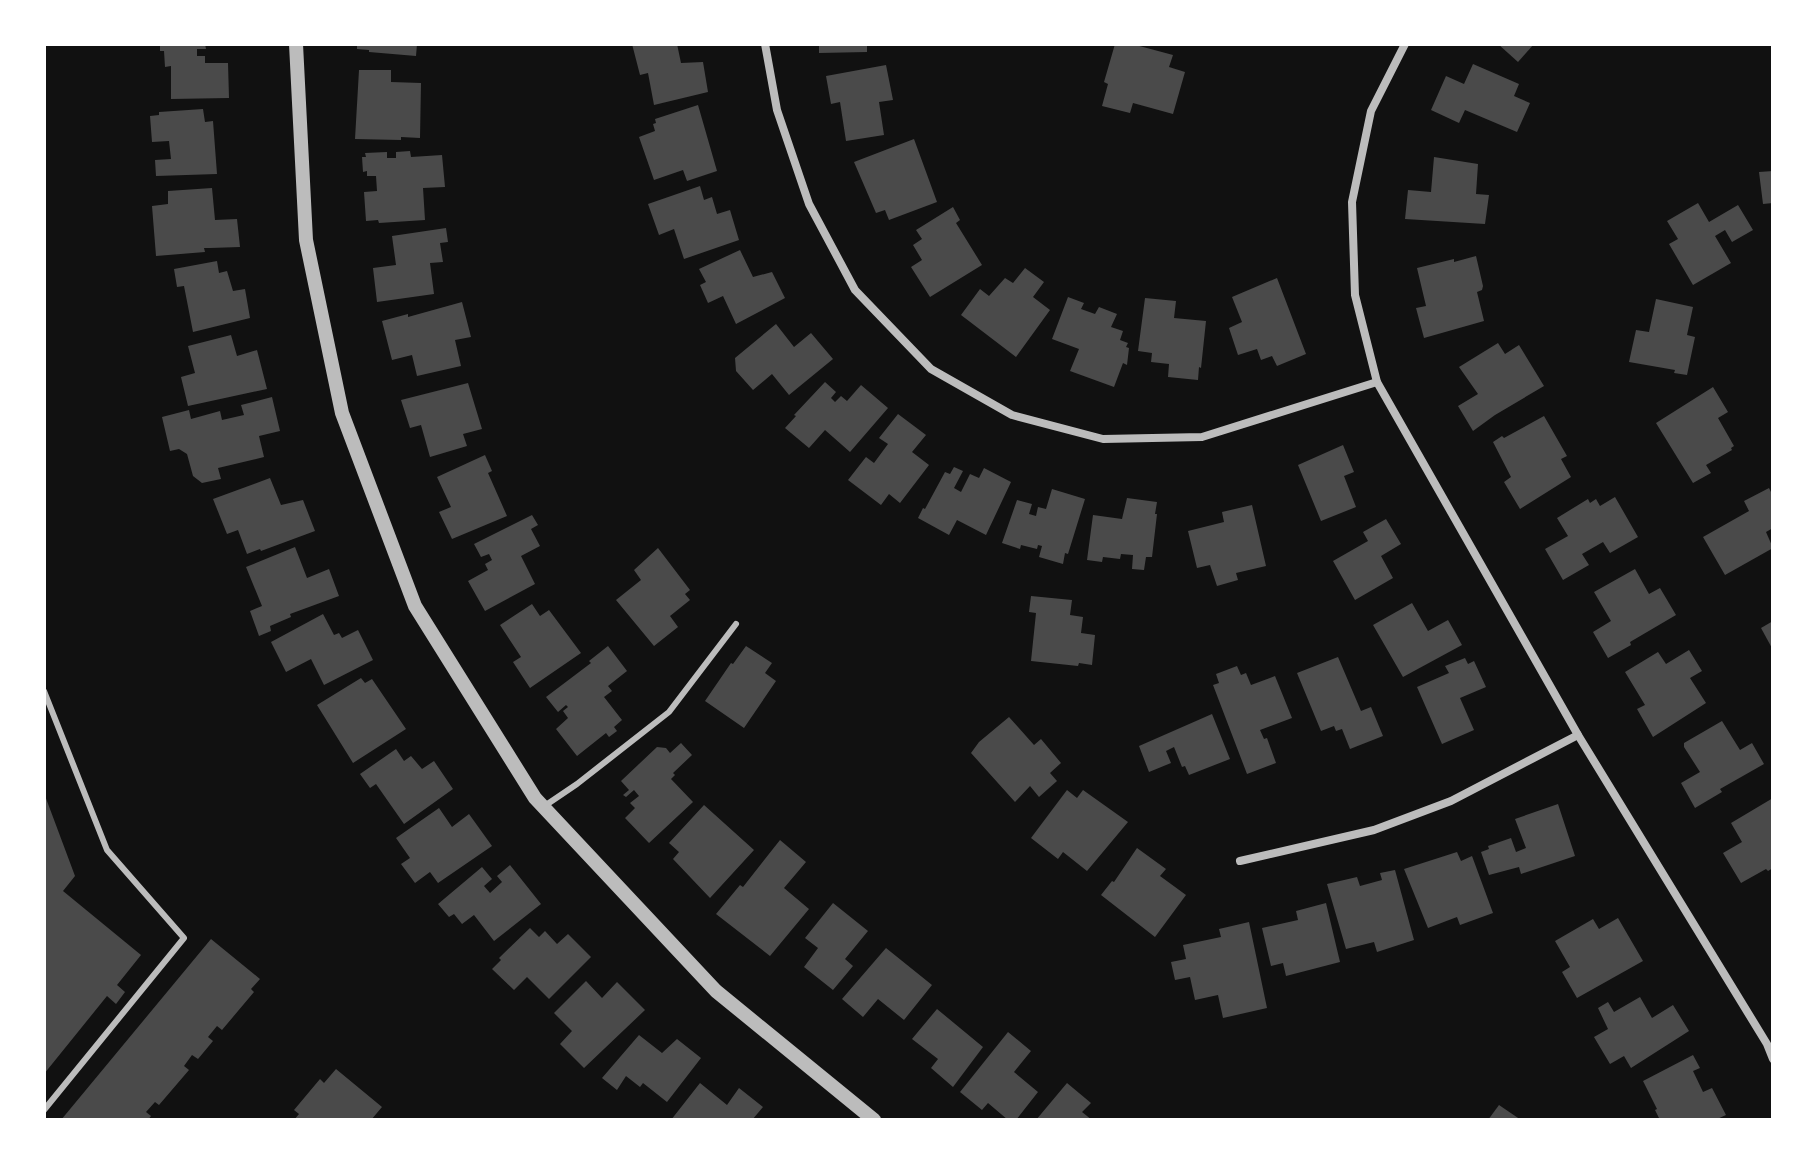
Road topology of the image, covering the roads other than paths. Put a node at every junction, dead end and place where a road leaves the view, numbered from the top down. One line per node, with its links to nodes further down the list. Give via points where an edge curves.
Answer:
1 (296, 44): 8 (street, via 306,240 342,413 415,606)
2 (765, 44): 4 (street, via 777,110 809,204 855,290 931,369 1012,415 1103,439 1202,437)
3 (1405, 44): 4 (street, via 1371,111 1352,202 1355,295)
4 (1377, 382): 7 (street)
5 (736, 624): 8 (lane, via 669,712)
6 (44, 691): 11 (lane, via 107,850 184,938)
7 (1578, 735): 9 (street, via 1451,801 1387,825); 10 (street)
8 (543, 807): 12 (street, via 716,991)
9 (1240, 861)
10 (1773, 1059)
11 (44, 1110)
12 (874, 1120)

